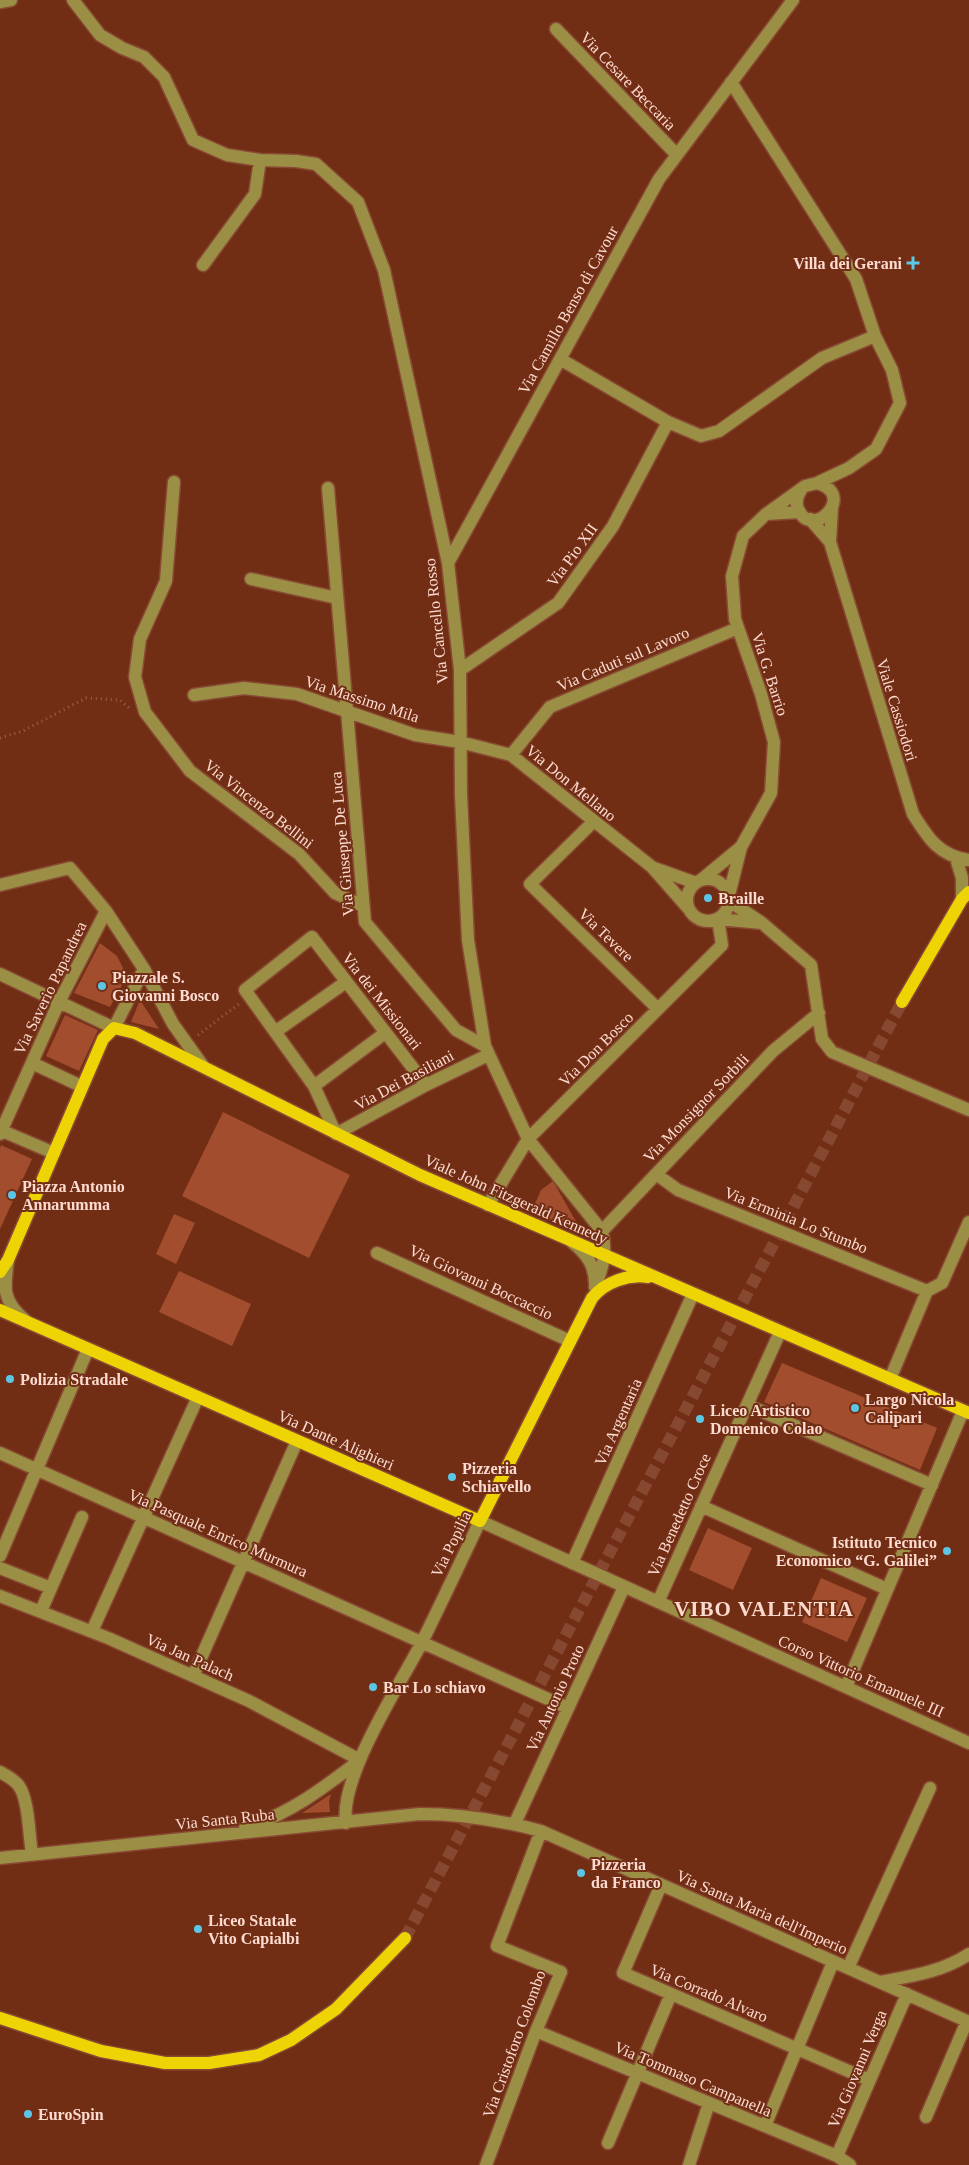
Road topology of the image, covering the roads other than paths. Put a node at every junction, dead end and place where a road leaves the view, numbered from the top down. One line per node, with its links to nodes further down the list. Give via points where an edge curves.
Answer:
1 (11, 0): 4 (street)
2 (73, 0): 8 (street, via 100,35 144,57 164,77 193,140 228,155)
3 (793, 0): 6 (street, Via Camillo Benso di Cavour)
4 (0, 2)
5 (556, 29): 7 (street, Via Cesare Beccaria)
6 (731, 82): 7 (street, Via Camillo Benso di Cavour); 10 (street, via 856,279)
7 (677, 155): 11 (street, Via Camillo Benso di Cavour, via 659,179)
8 (260, 160): 9 (street, via 255,194); 23 (street, Via Cancello Rosso, via 316,164 358,202 384,270)
9 (202, 265)
10 (875, 336): 12 (street, via 822,358 719,431 701,436); 13 (street, via 892,370 900,403 876,449)
11 (560, 359): 12 (street); 23 (street, Via Camillo Benso di Cavour)
12 (668, 422): 27 (street, Via Pio XII, via 613,526 558,602)
13 (849, 468): 15 (street); 18 (street)
14 (174, 482): 41 (street, Via Vincenzo Bellini, via 166,581 140,639 135,677 144,712 190,772 299,854 335,893)
15 (817, 483): 17 (street); 18 (street)
16 (328, 488): 25 (street, Via Giuseppe De Luca)
17 (801, 490): 20 (street, Via G. Barrio); 21 (street, via 797,501)
18 (831, 493): 19 (street)
19 (832, 508): 21 (street, via 822,519); 22 (street, Viale Cassiodori)
20 (766, 514): 21 (street); 26 (street, Via G. Barrio, via 743,536 732,576)
21 (805, 516): 22 (street, Viale Cassiodori)
22 (830, 542): 34 (street, Viale Cassiodori, via 913,814 931,843)
23 (448, 563): 27 (street, Via Cancello Rosso)
24 (251, 579): 25 (street)
25 (337, 598): 29 (street, Via Giuseppe De Luca)
26 (738, 628): 31 (street, Via Caduti sul Lavoro, via 550,707); 33 (street, Via G. Barrio, via 774,742 771,793)
27 (460, 670): 30 (street, Via Cancello Rosso)
28 (194, 695): 29 (street, Via Massimo Mila, via 244,688 297,694)
29 (346, 710): 30 (street, Via Massimo Mila, via 415,735); 41 (street, Via Giuseppe De Luca)
30 (460, 742): 31 (street, Via Don Mellano); 56 (street, Via Cancello Rosso, via 468,940)
31 (511, 755): 32 (street, Via Don Mellano)
32 (593, 822): 36 (street, Via Don Mellano); 51 (street, Via Tevere, via 530,884)
33 (741, 847): 37 (street); 40 (street)
34 (956, 858): 35 (street, Viale Cassiodori); 39 (street)
35 (969, 860)
36 (652, 867): 37 (street); 42 (street)
37 (699, 882): 40 (street, via 707,879 718,882); 42 (street, via 692,886 687,896)
38 (0, 885): 43 (street, via 70,868)
39 (965, 895): 50 (main road)
40 (729, 898): 44 (street, via 726,912); 45 (street)
41 (363, 906): 56 (street, Via Giuseppe De Luca, via 365,922 456,1030)
42 (688, 908): 44 (street, via 695,917 706,922)
43 (106, 911): 46 (street); 49 (street, Via Saverio Papandrea)
44 (718, 919): 45 (street); 51 (street, Via Don Bosco, via 722,945)
45 (762, 923): 52 (street, via 812,965)
46 (144, 969): 53 (street); 58 (street, via 173,1024)
47 (0, 974): 49 (street)
48 (346, 982): 54 (street); 54 (street, Via dei Missionari, via 312,937 247,994); 55 (street, Via dei Missionari)
49 (59, 1002): 53 (street); 57 (street, Via Saverio Papandrea)
50 (902, 1002)
51 (658, 1009): 65 (street, Via Don Bosco)
52 (819, 1013): 62 (street, via 822,1039 832,1052); 67 (street, Via Monsignor Sorbili, via 773,1051)
53 (114, 1028): 58 (main road, Viale John Fitzgerald Kennedy, via 135,1033); 59 (main road, via 103,1039)
54 (275, 1032): 61 (street)
55 (385, 1032): 60 (street, Via dei Missionari); 61 (street)
56 (486, 1050): 60 (street, Via Dei Basiliani); 65 (street)
57 (32, 1063): 59 (street); 63 (street, Via Saverio Papandrea)
58 (203, 1066): 64 (main road, Viale John Fitzgerald Kennedy)
59 (82, 1084): 66 (main road)
60 (426, 1085): 64 (street, Via Dei Basiliani)
61 (314, 1086): 64 (street)
62 (969, 1110)
63 (0, 1132): 66 (street)
64 (336, 1134): 68 (main road, Viale John Fitzgerald Kennedy)
65 (528, 1139): 68 (street, Via Don Bosco); 70 (street)
66 (54, 1153): 74 (main road)
67 (656, 1174): 70 (street, Via Monsignor Sorbili); 78 (street, Via Erminia Lo Stumbo, via 678,1190)
68 (488, 1205): 71 (main road, Viale John Fitzgerald Kennedy)
69 (969, 1222): 78 (street, via 942,1283)
70 (602, 1232): 73 (street)
71 (572, 1241): 73 (main road, Viale John Fitzgerald Kennedy); 79 (street, via 593,1268)
72 (378, 1253): 84 (street, Via Giovanni Boccaccio)
73 (605, 1256): 76 (main road, Viale John Fitzgerald Kennedy); 79 (street)
74 (8, 1260): 75 (main road); 77 (street); 82 (street, via 7,1299)
75 (0, 1272)
76 (656, 1278): 79 (main road, Via Popilia, via 621,1279); 80 (main road, Viale John Fitzgerald Kennedy)
77 (0, 1280)
78 (927, 1291): 86 (street)
79 (593, 1292): 84 (main road, Via Popilia)
80 (693, 1294): 83 (main road, Viale John Fitzgerald Kennedy); 100 (street, Via Argentaria)
81 (0, 1310): 82 (main road, Via Dante Alighieri)
82 (27, 1322): 85 (main road, Via Dante Alighieri)
83 (780, 1332): 86 (main road, Viale John Fitzgerald Kennedy); 88 (street, Via Benedetto Croce)
84 (570, 1341): 97 (main road, Via Popilia)
85 (88, 1349): 87 (main road, Via Dante Alighieri); 92 (street)
86 (890, 1379): 89 (main road, Viale John Fitzgerald Kennedy)
87 (198, 1397): 90 (main road, Via Dante Alighieri); 96 (street)
88 (747, 1405): 93 (street); 94 (street, Via Benedetto Croce)
89 (966, 1412): 93 (street)
90 (297, 1441): 97 (main road, Via Dante Alighieri); 99 (street)
91 (0, 1453): 92 (street, Via Pasquale Enrico Murmura)
92 (36, 1469): 96 (street, Via Pasquale Enrico Murmura); 98 (street)
93 (932, 1486): 104 (street)
94 (701, 1506): 104 (street); 106 (street, Via Benedetto Croce)
95 (82, 1517): 103 (street)
96 (144, 1517): 99 (street, Via Pasquale Enrico Murmura); 108 (street)
97 (480, 1521): 100 (street, Via Dante Alighieri); 109 (street, Via Popilia)
98 (0, 1556)
99 (243, 1562): 109 (street, Via Pasquale Enrico Murmura); 110 (street)
100 (572, 1563): 102 (street, Via Dante Alighieri)
101 (0, 1568): 103 (street)
102 (624, 1587): 106 (street, Via Dante Alighieri); 112 (street, Via Antonio Proto)
103 (51, 1588): 107 (street)
104 (887, 1589): 111 (street)
105 (0, 1596): 107 (street, Via Jan Palach)
106 (658, 1602): 111 (street, Corso Vittorio Emanuele III)
107 (41, 1611): 108 (street, Via Jan Palach)
108 (92, 1632): 110 (street, Via Jan Palach)
109 (422, 1642): 112 (street, Via Pasquale Enrico Murmura); 114 (street, Via Popilia)
110 (193, 1676): 114 (street, Via Jan Palach, via 249,1701)
111 (846, 1687): 113 (street, Corso Vittorio Emanuele III)
112 (568, 1708): 119 (street, Via Antonio Proto)
113 (969, 1743)
114 (360, 1760): 118 (street, Via Popilia, via 347,1795); 121 (street, via 286,1812)
115 (0, 1772): 122 (street, via 20,1786)
116 (930, 1788): 128 (street)
117 (454, 1814): 118 (street, Via Santa Ruba, via 420,1814); 119 (street, Via Santa Maria dell'Imperio)
118 (346, 1823): 121 (street, Via Santa Ruba)
119 (515, 1823): 120 (street, Via Santa Maria dell'Imperio)
120 (541, 1832): 124 (street, Via Santa Maria dell'Imperio); 134 (street, Via Cristoforo Colombo, via 497,1946 561,1972)
121 (219, 1836): 122 (street, Via Santa Ruba)
122 (32, 1854): 123 (street, Via Santa Ruba)
123 (0, 1858)
124 (661, 1885): 127 (street, Via Santa Maria dell'Imperio); 130 (street, Via Corrado Alvaro, via 623,1974)
125 (405, 1938): 132 (main road, via 336,2009 291,2040 259,2055 209,2063 165,2063 100,2051)
126 (969, 1954): 129 (street, via 954,1964 924,1974)
127 (833, 1962): 128 (street, Via Santa Maria dell'Imperio); 135 (street)
128 (848, 1968): 129 (street, Via Santa Maria dell'Imperio)
129 (880, 1982): 131 (street, Via Santa Maria dell'Imperio)
130 (671, 1994): 135 (street, Via Corrado Alvaro); 136 (street)
131 (907, 1994): 133 (street, Via Santa Maria dell'Imperio); 137 (street, Via Giovanni Verga)
132 (0, 2018)
133 (968, 2021): 139 (street)
134 (536, 2031): 136 (street, Via Tommaso Campanella); 143 (street, Via Cristoforo Colombo)
135 (797, 2049): 137 (street, Via Corrado Alvaro); 140 (street)
136 (638, 2073): 138 (street, Via Tommaso Campanella); 141 (street)
137 (870, 2080): 142 (street, Via Giovanni Verga)
138 (710, 2103): 140 (street, Via Tommaso Campanella); 144 (street)
139 (926, 2117)
140 (765, 2126): 142 (street, Via Tommaso Campanella)
141 (608, 2143)
142 (837, 2156): 145 (street, Via Tommaso Campanella)
143 (486, 2165)
144 (690, 2165)
145 (850, 2165)

